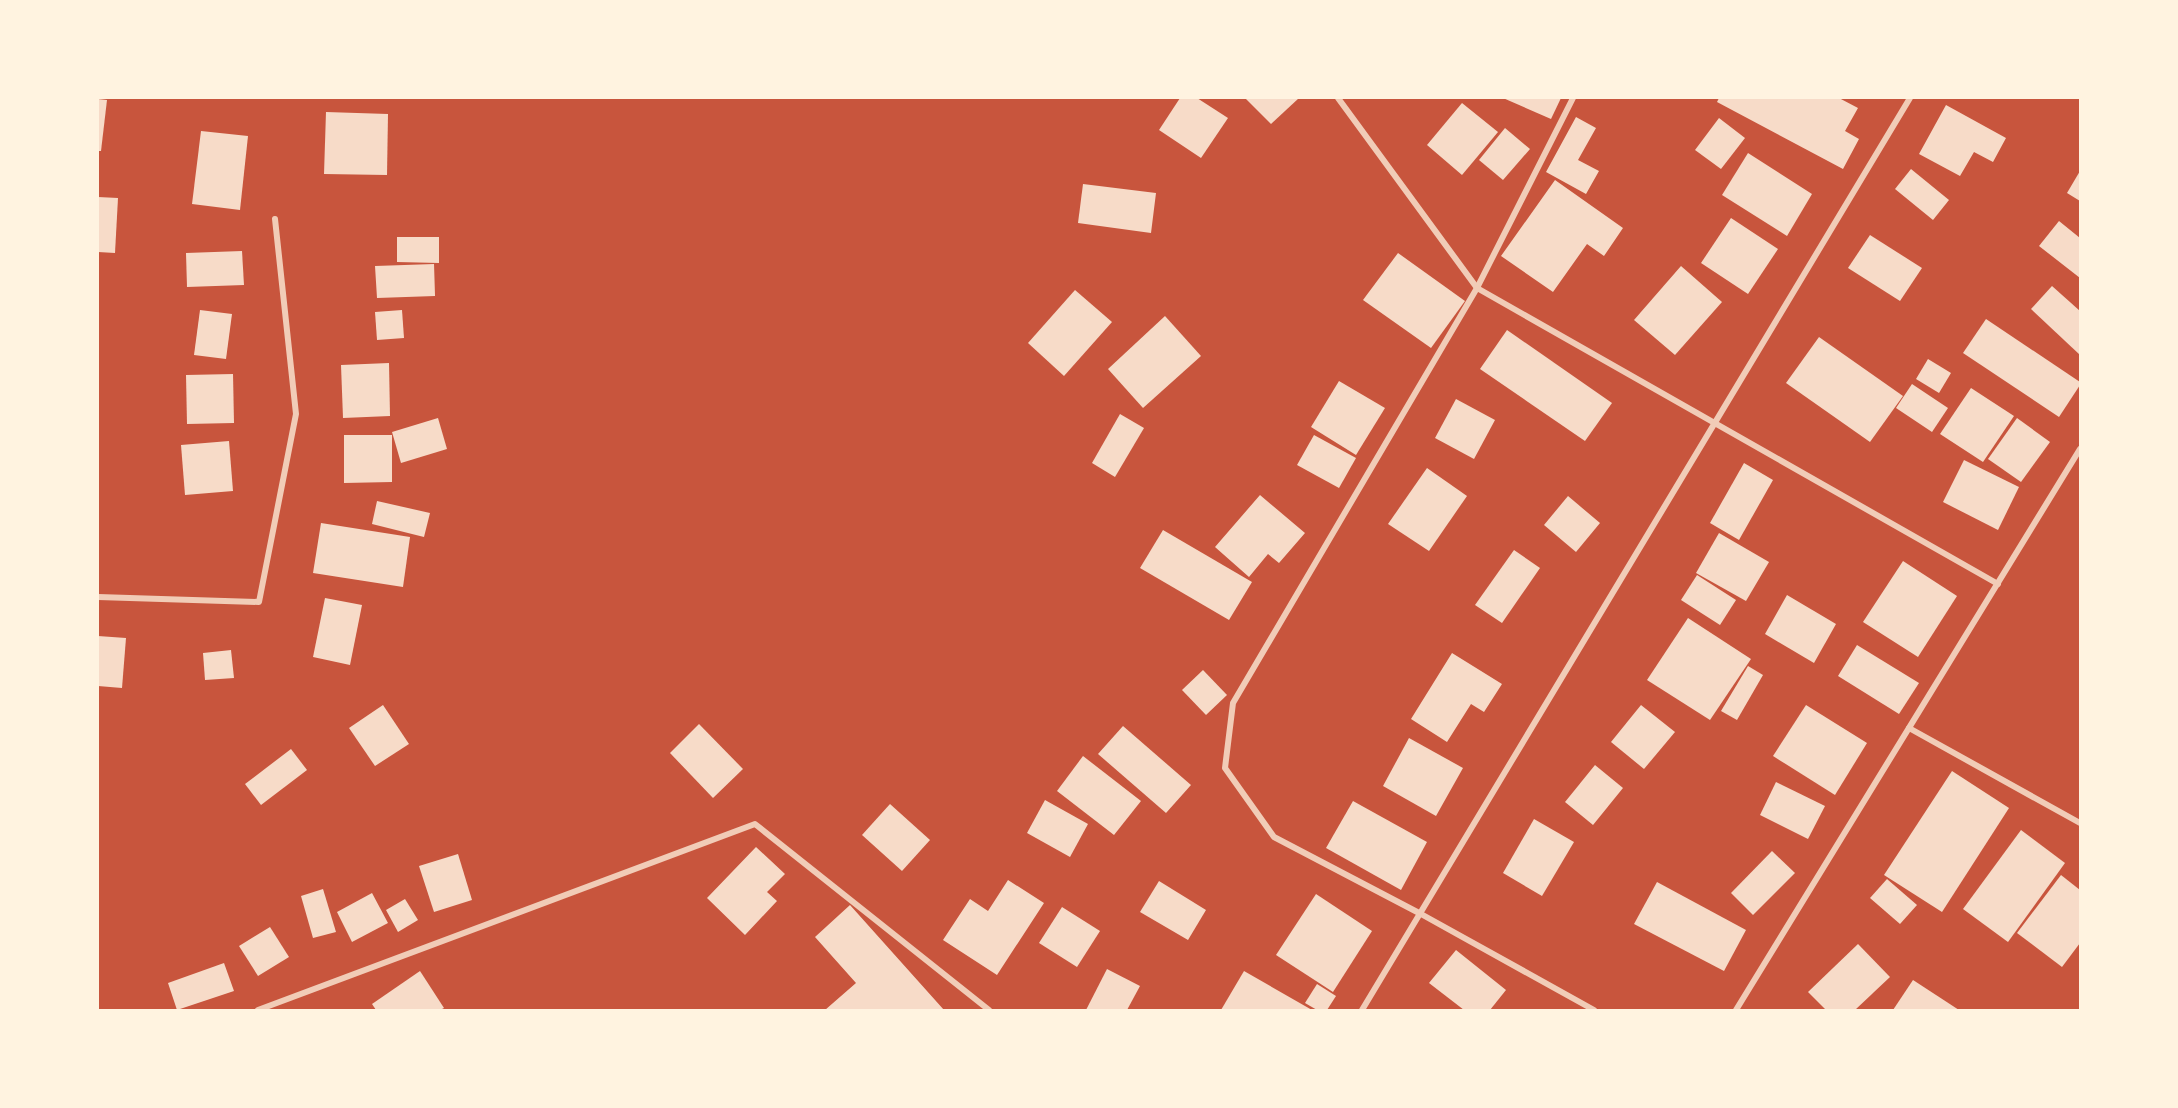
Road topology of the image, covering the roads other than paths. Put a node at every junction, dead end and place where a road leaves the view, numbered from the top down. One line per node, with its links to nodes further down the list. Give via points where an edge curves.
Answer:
1 (1338, 98): 5 (street)
2 (1573, 98): 5 (street)
3 (1910, 98): 6 (street)
4 (275, 219): 9 (street, via 296,414 259,602)
5 (1477, 288): 6 (street); 12 (street, via 1233,703 1225,768 1274,837)
6 (1715, 423): 8 (street); 12 (street)
7 (2080, 449): 8 (street)
8 (1998, 584): 10 (street)
9 (98, 597)
10 (1909, 729): 11 (street); 17 (street)
11 (2080, 823)
12 (1420, 914): 15 (street); 16 (street)
13 (258, 1011): 14 (street, via 754,824)
14 (989, 1011)
15 (1362, 1011)
16 (1594, 1011)
17 (1736, 1011)

